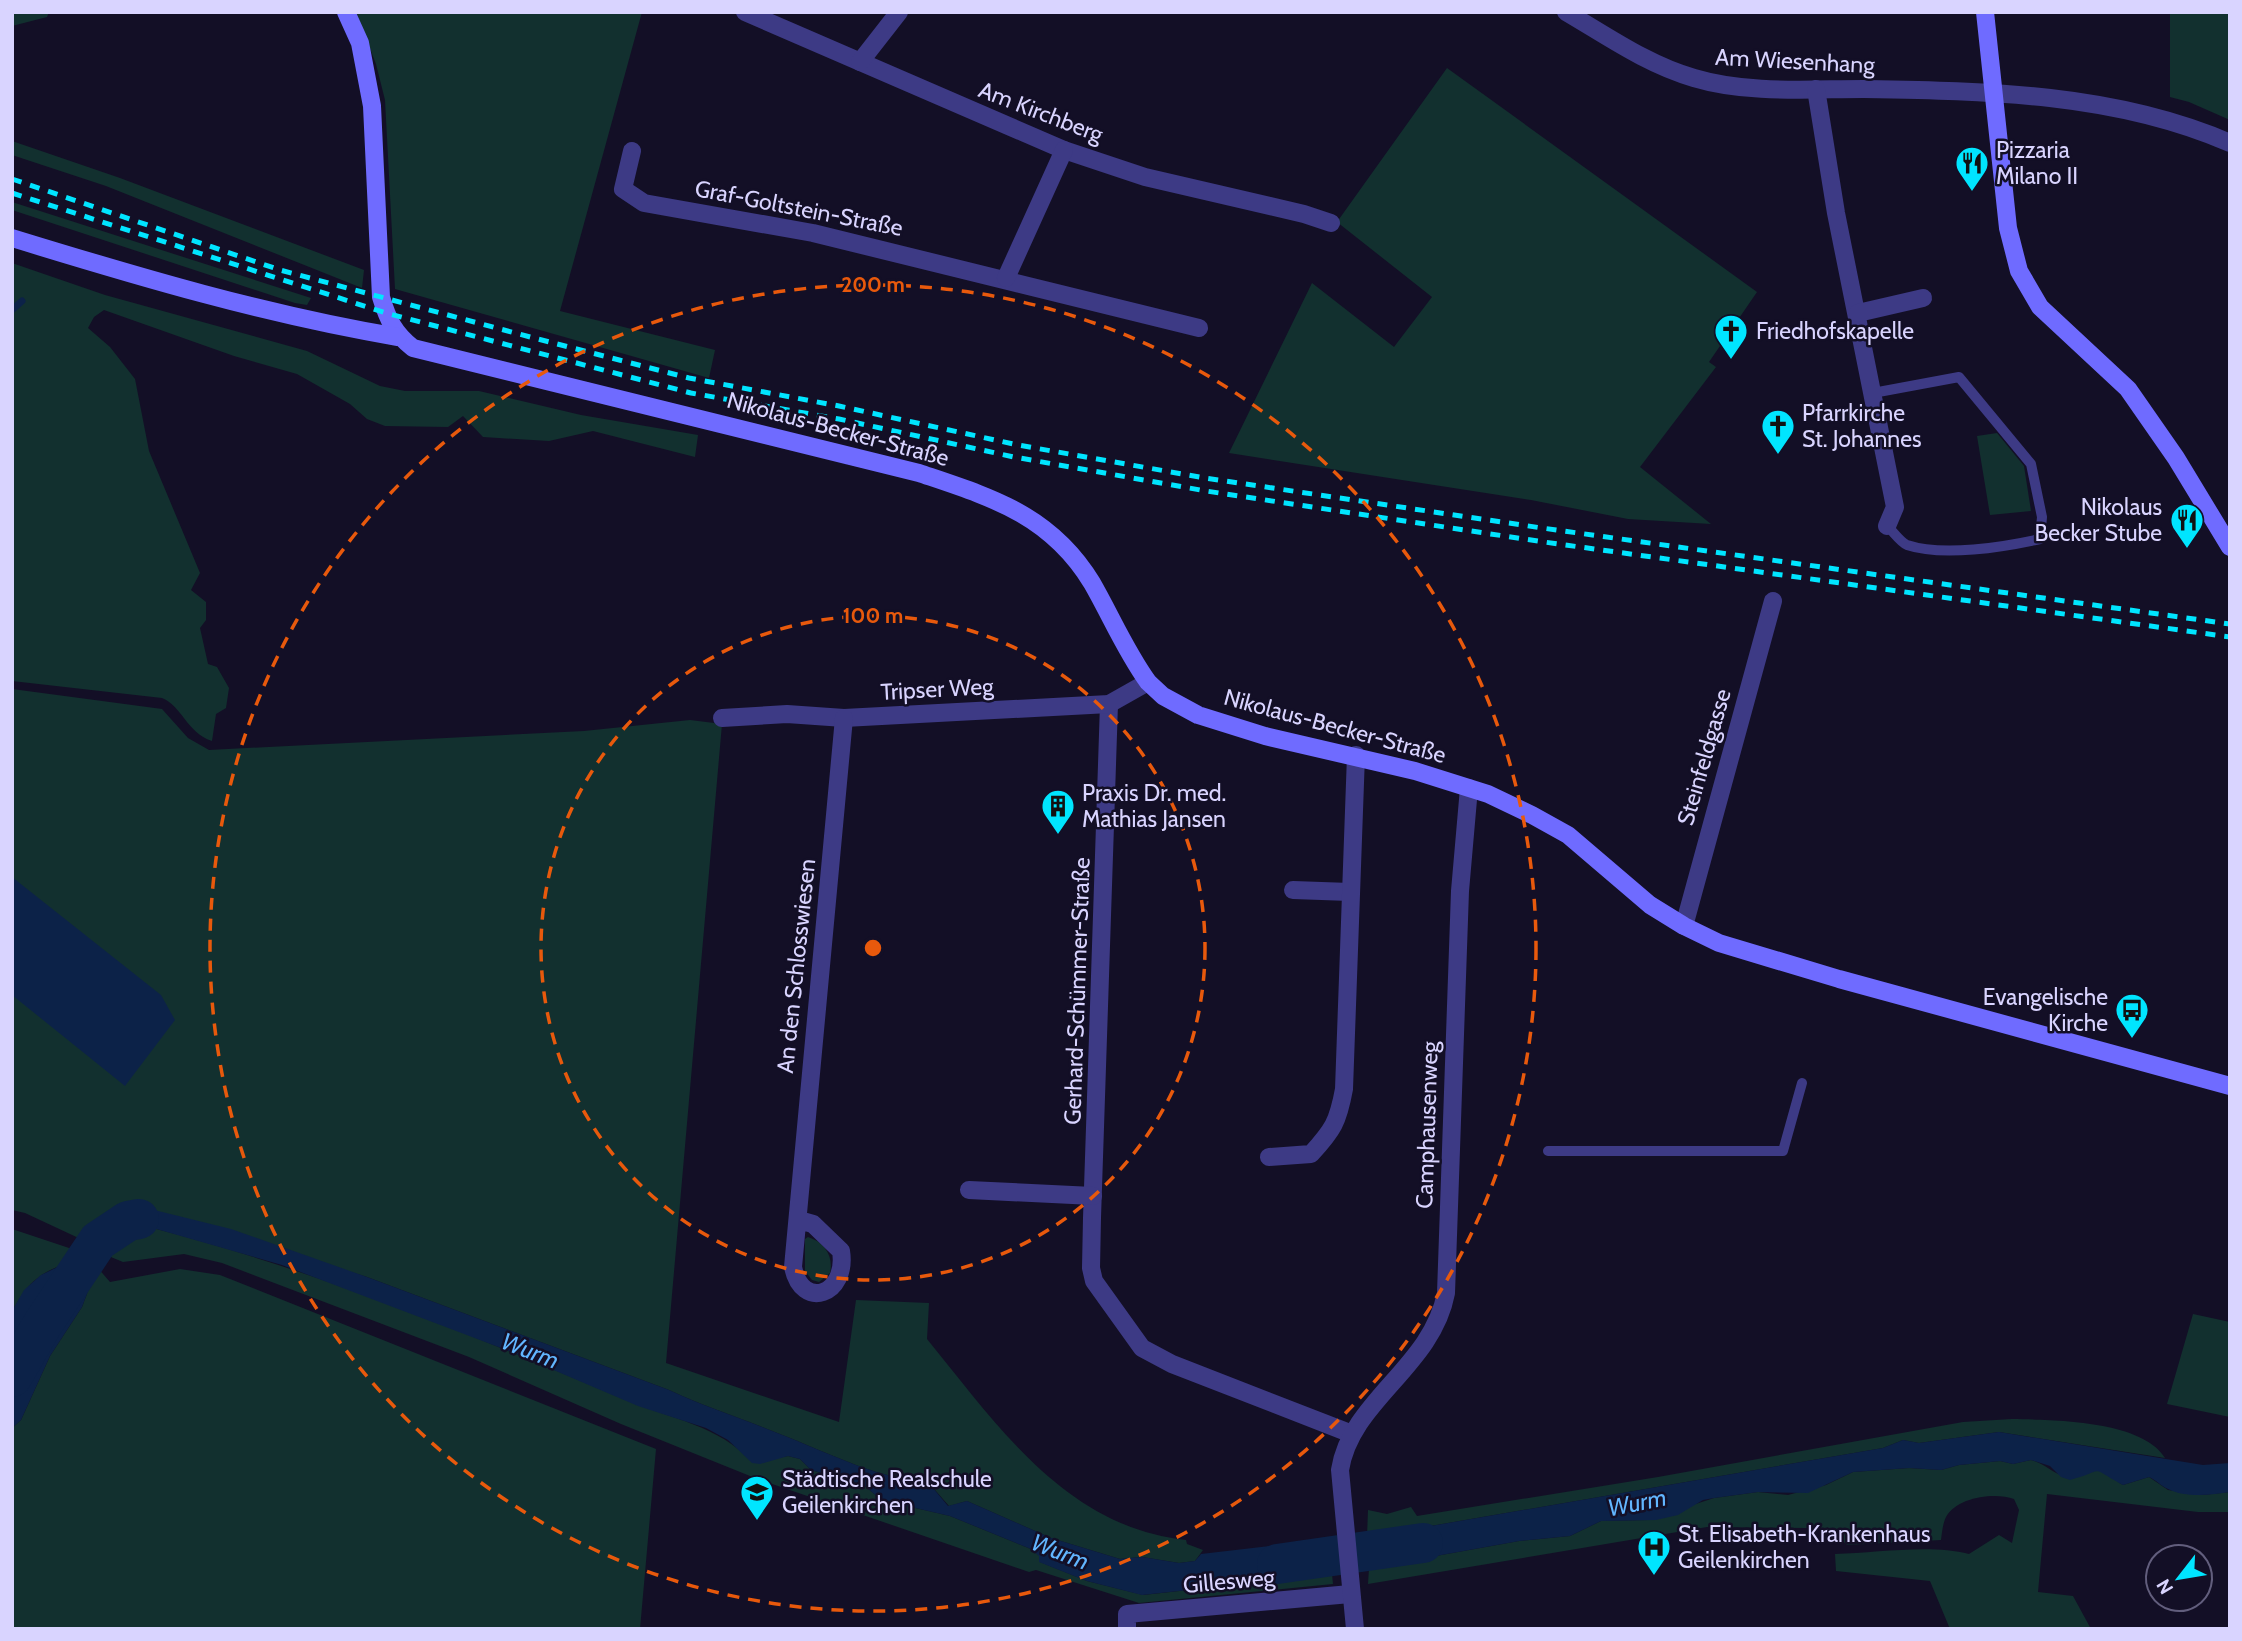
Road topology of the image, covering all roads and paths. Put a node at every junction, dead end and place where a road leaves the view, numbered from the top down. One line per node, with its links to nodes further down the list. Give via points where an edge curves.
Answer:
1 (346, 12): 18 (main road, via 368,75 381,297)
2 (745, 12): 6 (street, Am Kirchberg)
3 (899, 12): 6 (street)
4 (1566, 12): 7 (street, Am Wiesenhang, via 1636,54 1692,78 1753,87)
5 (1985, 12): 8 (main road)
6 (860, 62): 10 (street, Am Kirchberg)
7 (1816, 89): 8 (street, Am Wiesenhang); 16 (street)
8 (1997, 96): 9 (street, Am Wiesenhang, via 2098,103 2140,111); 21 (main road, via 2008,229 2020,271 2040,307 2128,389)
9 (2230, 142)
10 (1065, 150): 12 (street, Am Kirchberg, via 1145,177); 14 (street)
11 (632, 151): 14 (street, Graf-Goltstein-Straße, via 623,189 644,203 808,232)
12 (1331, 223)
13 (12, 238): 18 (main road, Nikolaus-Becker-Straße, via 152,281)
14 (1006, 278): 17 (street, Graf-Goltstein-Straße)
15 (1923, 299): 16 (street)
16 (1858, 313): 19 (street)
17 (1199, 328)
18 (398, 337): 23 (main road, Nikolaus-Becker-Straße, via 413,348 919,473 998,499 1051,533 1074,557)
19 (1873, 393): 20 (street, via 1895,507); 20 (lane, via 1959,377 2031,464 2042,517 2040,539 1999,548 1949,550 1905,544)
20 (1887, 526)
21 (2230, 547)
22 (1773, 601): 31 (street, Steinfeldgasse)
23 (1147, 681): 24 (street, Tripser Weg); 27 (main road, Nikolaus-Becker-Straße, via 1163,696 1199,715 1265,736)
24 (1109, 704): 26 (street, Tripser Weg); 37 (street, Gerhard-Schümmer-Straße)
25 (722, 718): 26 (street, Tripser Weg, via 787,714)
26 (844, 718): 38 (street, An den Schlosswiesen)
27 (1356, 755): 28 (main road, Nikolaus-Becker-Straße); 30 (street)
28 (1469, 788): 31 (main road, Nikolaus-Becker-Straße, via 1568,835 1650,905); 39 (street, Camphausenweg, via 1461,886 1446,1293 1426,1345)
29 (1293, 890): 30 (street)
30 (1350, 892): 35 (street, via 1340,1115 1334,1129 1311,1154)
31 (1684, 926): 33 (main road, Nikolaus-Becker-Straße, via 1719,943 1839,979)
32 (1802, 1083): 34 (lane, via 1783,1151)
33 (2230, 1086)
34 (1548, 1152)
35 (1269, 1157)
36 (969, 1191): 37 (street)
37 (1093, 1196): 39 (street, Gerhard-Schümmer-Straße, via 1094,1281 1142,1348)
38 (799, 1220)
39 (1352, 1434): 40 (street, via 1340,1470)
40 (1350, 1589): 41 (street, Gillesweg, via 1126,1615); 42 (street)
41 (1127, 1629)
42 (1355, 1629)

